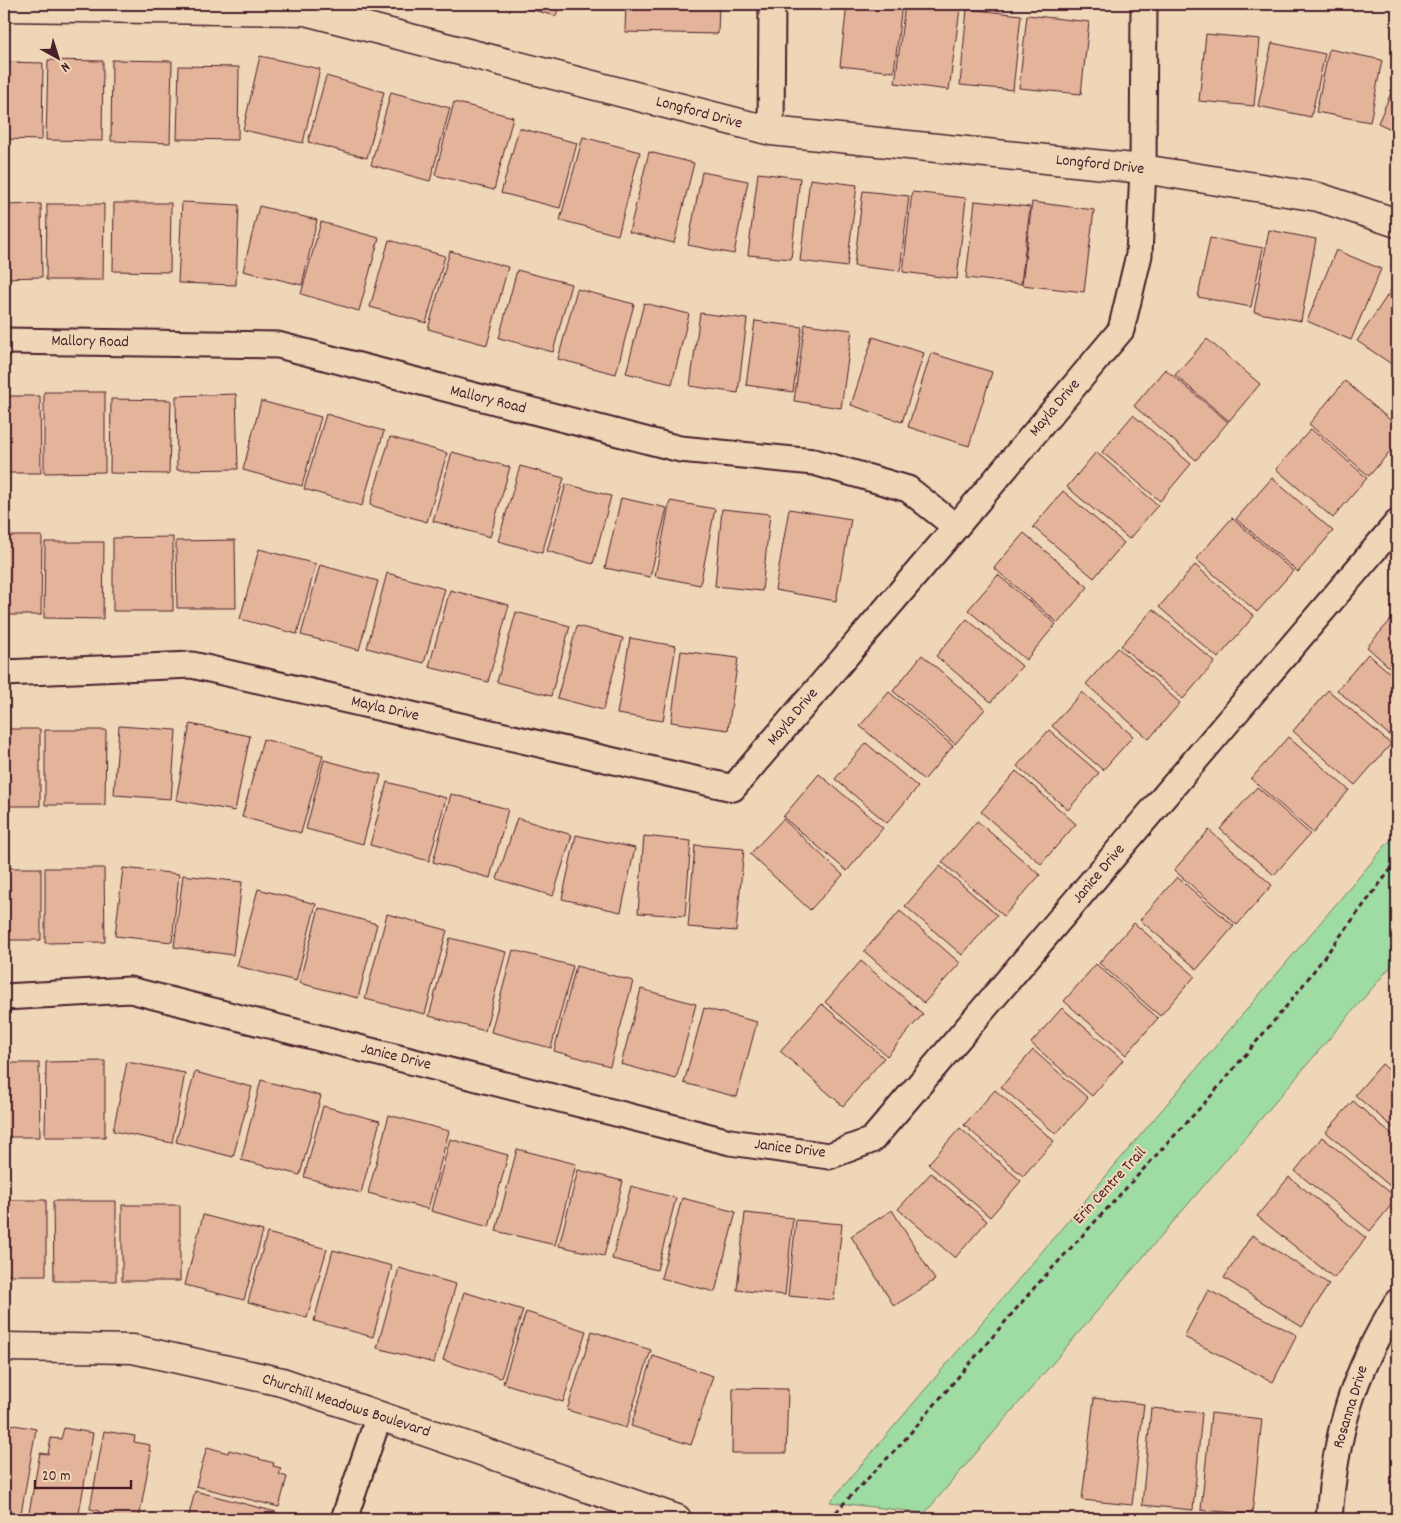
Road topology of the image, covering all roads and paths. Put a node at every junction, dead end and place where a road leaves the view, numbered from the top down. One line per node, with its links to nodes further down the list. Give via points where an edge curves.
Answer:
1 (772, 4): 4 (street)
2 (1144, 4): 5 (street, Mayla Drive)
3 (4, 7): 4 (street, Longford Drive, via 305,11)
4 (771, 132): 5 (street, Longford Drive)
5 (1143, 169): 6 (street, Longford Drive, via 1318,197); 9 (street, Mayla Drive, via 1139,254 1121,330)
6 (1397, 223)
7 (4, 341): 9 (street, Mallory Road, via 278,346 680,449 814,462 908,489)
8 (1397, 523): 12 (street, Janice Drive, via 872,1140 829,1156 730,1142 130,990)
9 (956, 527): 10 (street, Mayla Drive, via 733,788 192,665)
10 (4, 673)
11 (1397, 861): 18 (path, Erin Centre Trail, via 1294,997 1210,1097 1034,1288 901,1444)
12 (4, 997)
13 (1397, 1302): 19 (street, Rosanna Drive, via 1360,1370 1349,1402 1334,1468)
14 (4, 1347): 15 (street, Churchill Meadows Boulevard, via 133,1349 282,1382)
15 (379, 1416): 16 (street); 17 (street, Churchill Meadows Boulevard)
16 (344, 1519)
17 (677, 1519)
18 (830, 1519)
19 (1329, 1519)

